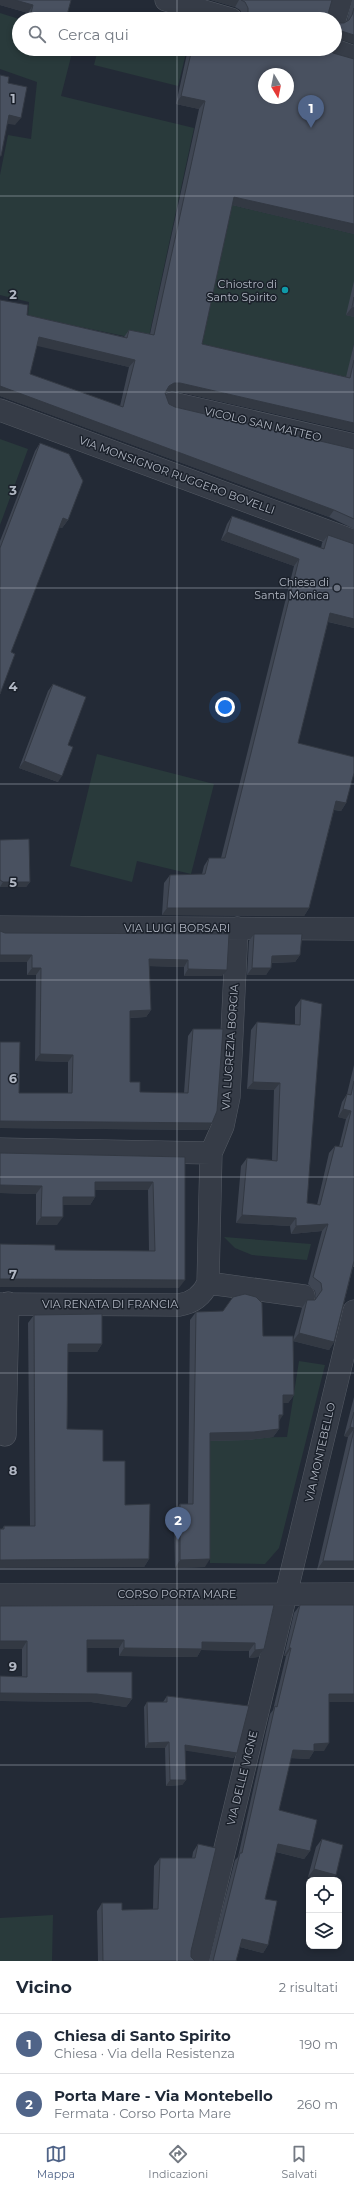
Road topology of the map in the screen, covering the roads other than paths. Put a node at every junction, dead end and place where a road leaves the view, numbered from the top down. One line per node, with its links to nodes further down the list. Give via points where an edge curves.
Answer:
1 (166, 0): 3 (street)
2 (341, 0): 4 (street)
3 (207, 12)
4 (337, 12)
5 (342, 53): 6 (street)
6 (354, 57)
7 (172, 403): 9 (street, VICOLO SAN MATTEO)
8 (0, 410): 10 (street, VIA MONSIGNOR RUGGERO BOVELLI)
9 (354, 445)
10 (354, 541)
11 (0, 927): 12 (street, VIA LUIGI BORSARI)
12 (237, 928): 13 (street, VIA LUIGI BORSARI); 15 (street, VIA LUCREZIA BORGIA, via 229,1096 223,1126)
13 (354, 929)
14 (0, 1150): 15 (street)
15 (211, 1153): 16 (street, VIA LUCREZIA BORGIA)
16 (208, 1283): 17 (street); 18 (street, VIA RENATA DI FRANCIA, via 200,1296 179,1305)
17 (304, 1296)
18 (4, 1304): 20 (street)
19 (350, 1305): 21 (street, VIA MONTEBELLO)
20 (5, 1435)
21 (286, 1594): 22 (street, CORSO PORTA MARE); 23 (street, CORSO PORTA MARE); 24 (street, VIA DELLE VIGNE)
22 (354, 1594)
23 (0, 1595)
24 (198, 1961)

